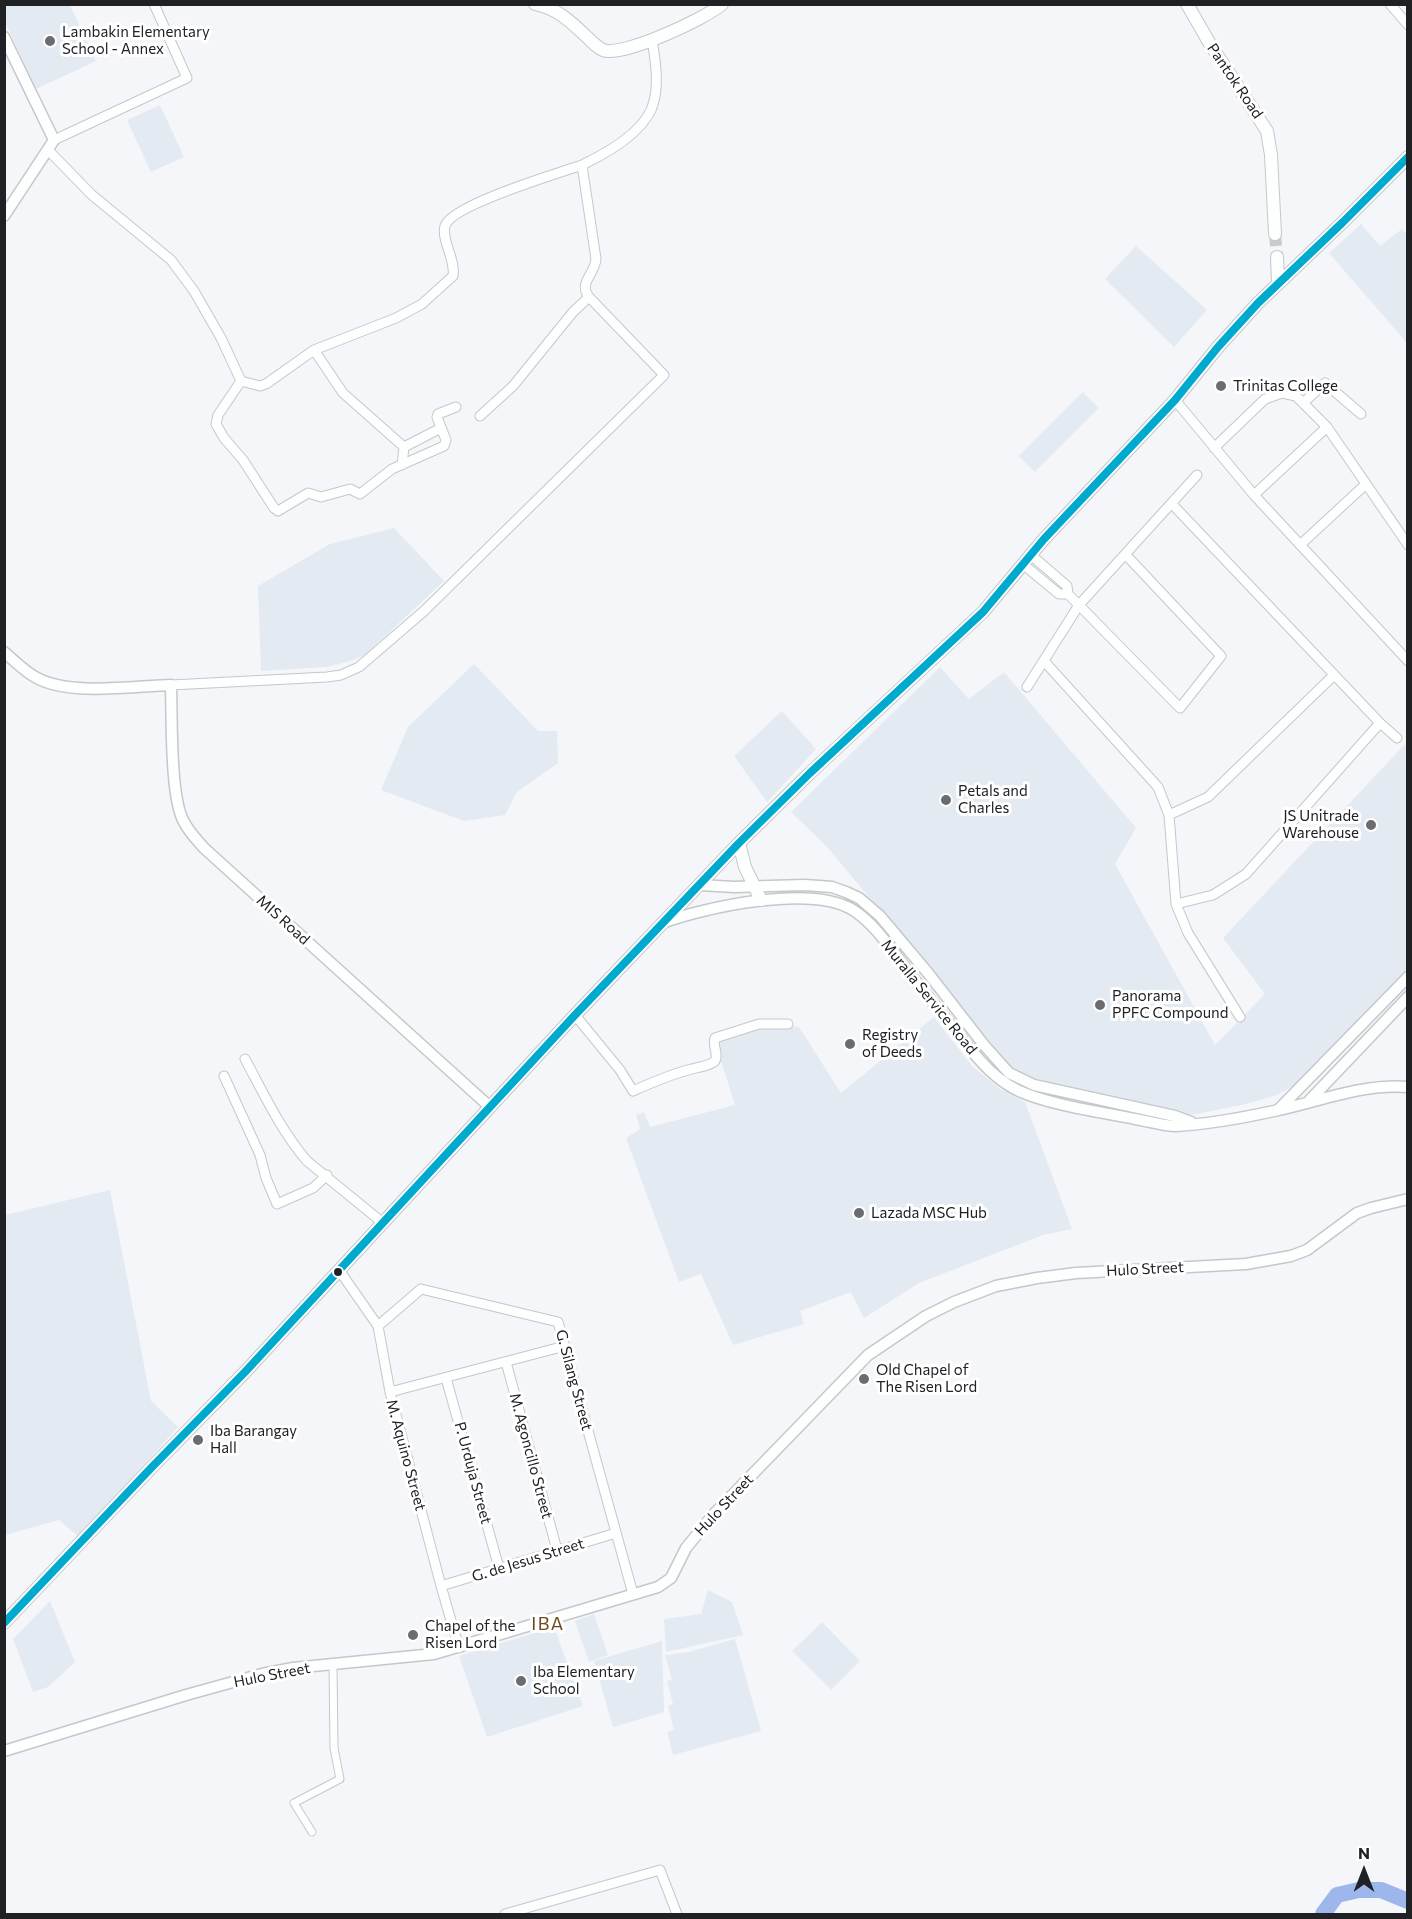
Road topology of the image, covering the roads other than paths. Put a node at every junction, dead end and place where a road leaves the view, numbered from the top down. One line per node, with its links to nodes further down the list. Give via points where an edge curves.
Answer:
1 (154, 4): 9 (street, via 187,78)
2 (535, 4): 8 (main road, via 559,12 606,51 616,52)
3 (722, 4): 8 (main road, via 705,17)
4 (1187, 4): 13 (main road, Pantok Road, via 1267,131)
5 (1390, 4): 6 (street)
6 (1407, 25)
7 (4, 37): 9 (street)
8 (652, 39): 11 (street, via 652,109 607,153)
9 (51, 145): 12 (street); 18 (street, via 92,195 171,260 194,291)
10 (1407, 157): 15 (main road)
11 (582, 165): 16 (street, via 596,259 584,285); 17 (street, via 453,215 445,232 453,276 422,304 396,318)
12 (4, 216)
13 (1275, 234)
14 (1277, 257): 15 (main road)
15 (1278, 282): 19 (main road)
16 (589, 297): 23 (street, via 513,386); 45 (street, via 664,375 424,611 359,667 341,675)
17 (314, 350): 18 (street, via 260,387); 26 (street, via 343,393)
18 (241, 381): 28 (street, via 216,424 274,508 283,509 308,494 321,497 350,489 360,494)
19 (1175, 400): 27 (street); 36 (main road)
20 (1303, 403): 22 (street, via 1325,383); 24 (street); 27 (street, via 1296,396 1281,393 1265,399)
21 (456, 407): 25 (street, via 438,414)
22 (1361, 414)
23 (480, 416)
24 (1327, 427): 30 (street); 31 (street)
25 (441, 428): 26 (street); 28 (street, via 444,446)
26 (404, 447): 28 (street)
27 (1214, 448): 31 (street)
28 (402, 465)
29 (1197, 475): 32 (street)
30 (1366, 484): 33 (street); 34 (street)
31 (1254, 495): 33 (street)
32 (1172, 504): 35 (street); 44 (street)
33 (1300, 545): 42 (street)
34 (1407, 545)
35 (1126, 555): 40 (street); 40 (street, via 1221,656 1180,708)
36 (1028, 560): 37 (street); 38 (street); 50 (main road, via 983,612)
37 (1051, 572): 38 (street); 39 (street, via 1067,586)
38 (1043, 581): 39 (street, via 1059,594)
39 (1068, 594): 40 (street)
40 (1079, 605): 43 (street)
41 (4, 652): 45 (street, via 28,673 53,685)
42 (1407, 661)
43 (1044, 662): 46 (street); 49 (street, via 1158,787)
44 (1334, 675): 47 (street); 49 (street, via 1208,797)
45 (171, 685): 69 (street, MIS Road, via 177,802 183,821 194,836)
46 (1026, 687)
47 (1380, 723): 48 (street); 54 (street, via 1246,874 1213,895)
48 (1397, 738)
49 (1169, 815): 54 (street)
50 (739, 843): 51 (main road); 52 (main road)
51 (700, 885): 52 (street, Muralla Service Road); 55 (main road)
52 (755, 886): 53 (main road); 71 (street, Muralla Service Road, via 832,887 859,898 886,924 999,1063 1020,1080 1175,1116)
53 (761, 900): 55 (street, Muralla Service Road); 71 (street, Muralla Service Road, via 808,898 853,910 883,939 989,1071 1018,1091 1102,1113 1173,1126)
54 (1176, 904): 59 (street, via 1188,933)
55 (662, 923): 58 (main road)
56 (1407, 977): 61 (street)
57 (1407, 997): 63 (street)
58 (575, 1015): 60 (street, via 633,1091 714,1061 715,1038 759,1024); 69 (main road)
59 (1240, 1017)
60 (788, 1024)
61 (1333, 1053): 63 (street); 70 (street)
62 (245, 1059): 72 (street, via 275,1117 300,1153)
63 (1344, 1063): 65 (street)
64 (224, 1076): 72 (street, via 260,1155 277,1204 313,1188)
65 (1333, 1076): 67 (street); 68 (street)
66 (1407, 1087): 67 (street, Muralla Service Road, via 1376,1087)
67 (1340, 1095): 68 (street, Muralla Service Road)
68 (1307, 1103): 70 (street, Muralla Service Road)
69 (490, 1107): 74 (main road)
70 (1277, 1111): 71 (street, Muralla Service Road)
71 (1194, 1124)
72 (327, 1175): 74 (street)
73 (1407, 1199): 85 (street, Hulo Street, via 1357,1213 1307,1250 1291,1256 1246,1264 1037,1278 996,1286 926,1316 868,1355 712,1515 686,1548 670,1578 658,1587)
74 (384, 1223): 75 (main road)
75 (339, 1270): 76 (street, M. Aquino Street); 86 (main road)
76 (378, 1326): 77 (street, G. Silang Street, via 422,1289 558,1322); 80 (street, M. Aquino Street)
77 (565, 1346): 78 (street); 81 (street, G. Silang Street)
78 (506, 1362): 79 (street); 82 (street, M. Agoncillo Street)
79 (447, 1378): 80 (street); 83 (street, P. Urduja Street)
80 (390, 1392): 84 (street, M. Aquino Street)
81 (616, 1533): 82 (street, G. de Jesus Street); 85 (street, G. Silang Street)
82 (557, 1551): 83 (street, G. de Jesus Street)
83 (499, 1568): 84 (street, G. de Jesus Street)
84 (441, 1586): 87 (street, M. Aquino Street)
85 (633, 1594): 87 (street, Hulo Street)
86 (4, 1623)
87 (459, 1648): 88 (street, Hulo Street, via 422,1656)
88 (333, 1664): 89 (street, Hulo Street, via 251,1677); 90 (street, via 334,1748 340,1779 294,1803)
89 (4, 1751)
90 (312, 1832)
91 (506, 1914): 92 (street, via 660,1870)
92 (677, 1914)

